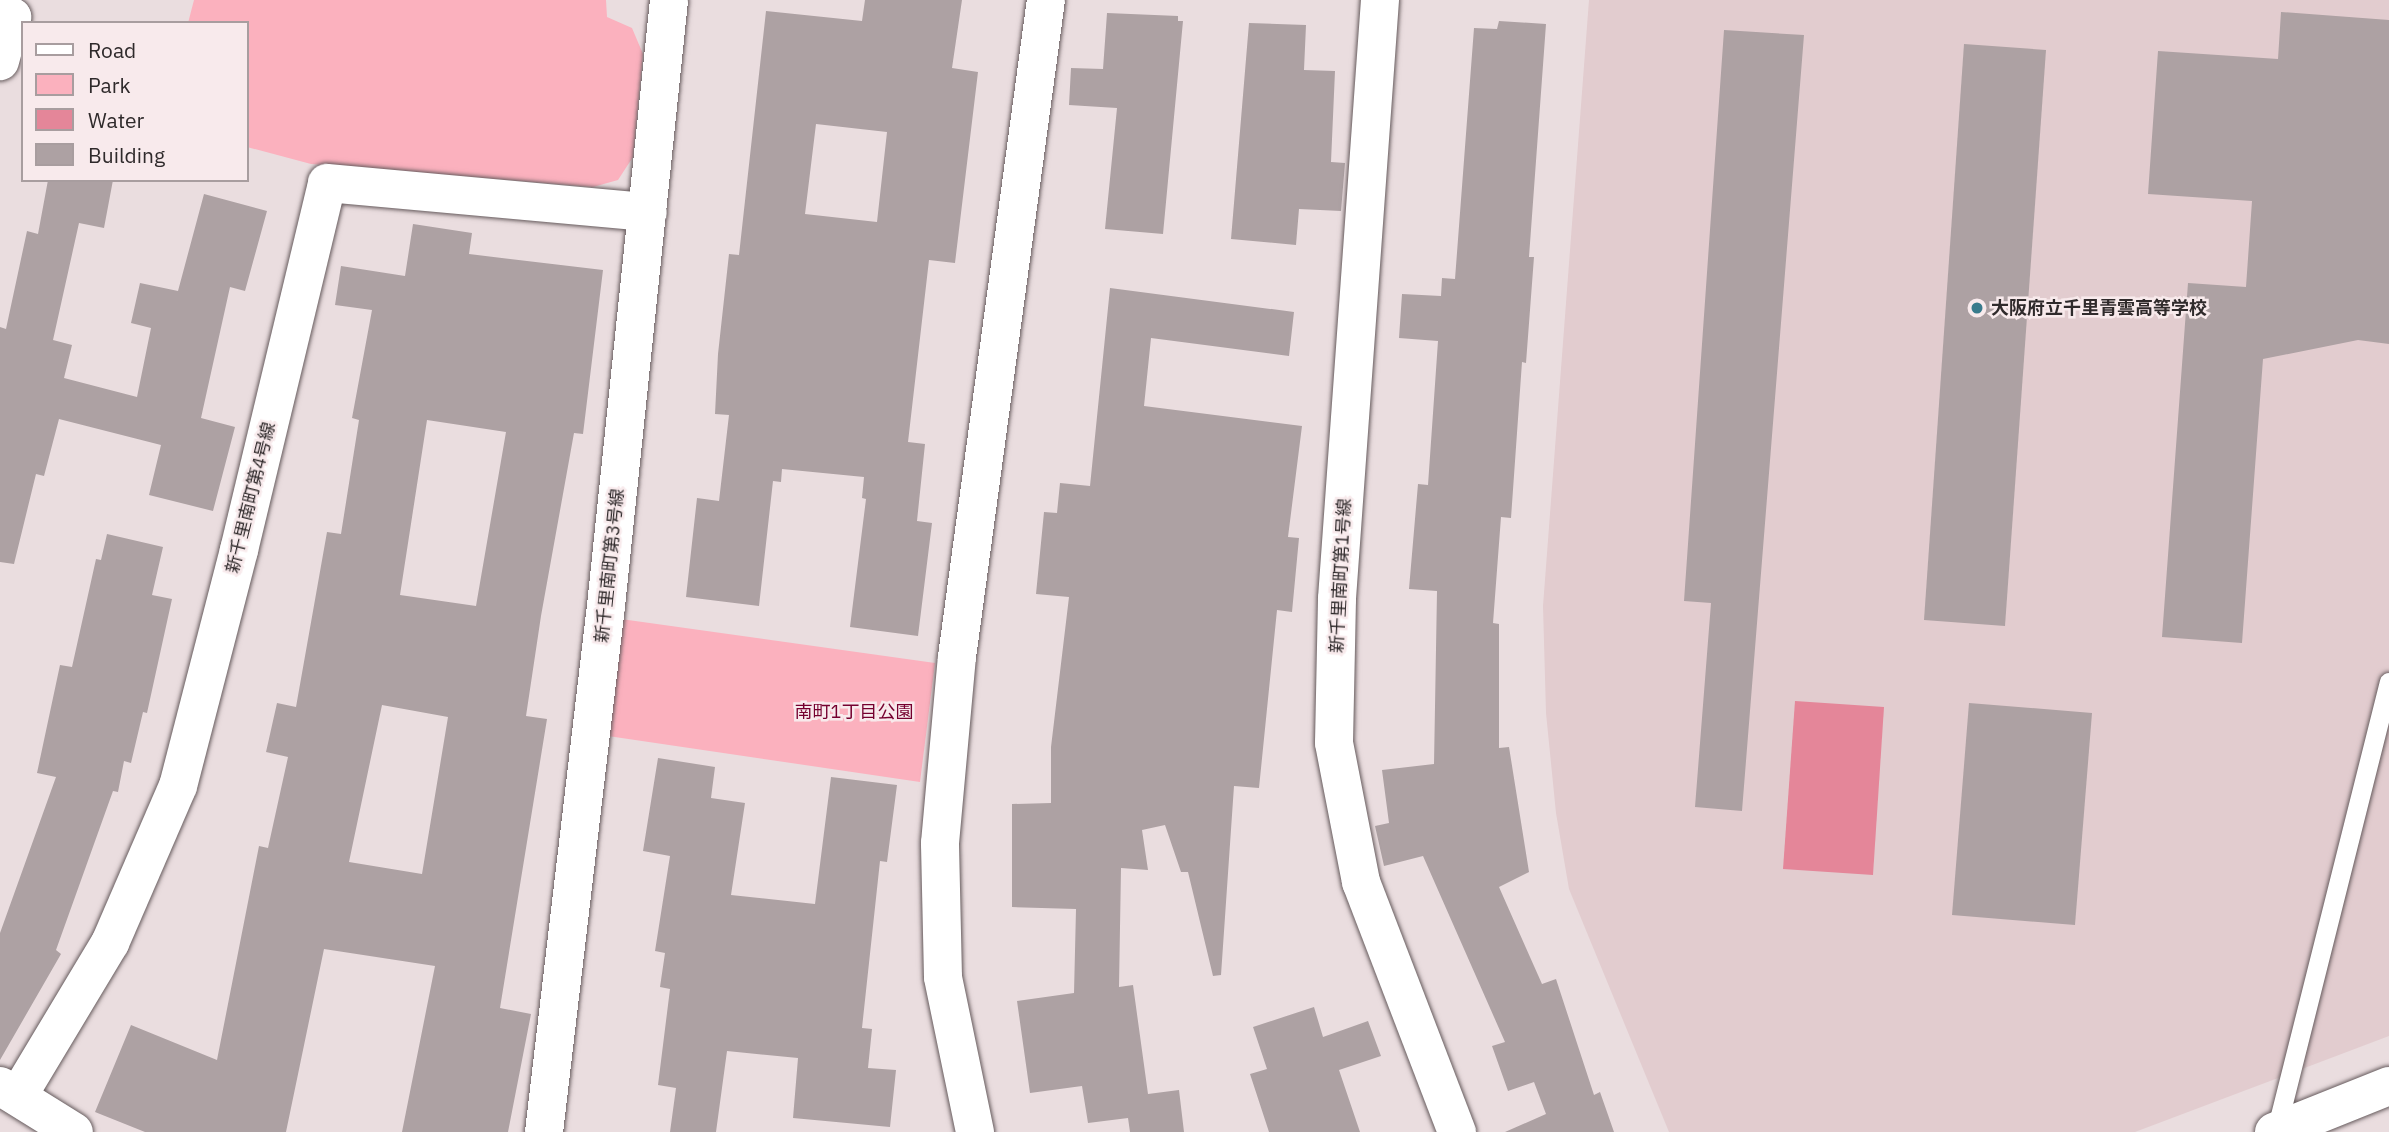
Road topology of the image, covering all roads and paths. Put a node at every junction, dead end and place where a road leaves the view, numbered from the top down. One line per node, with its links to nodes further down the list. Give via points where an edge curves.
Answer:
1 (669, 0): 6 (street, 新千里南町第3号線)
2 (1046, 0): 13 (street, via 957,657 940,843 943,977)
3 (1380, 0): 14 (street, 新千里南町第1号線, via 1337,599 1334,743 1361,882)
4 (0, 13): 5 (street, via 12,17)
5 (0, 61)
6 (648, 212): 9 (street, 新千里南町第4号線, via 327,183 178,786 110,943); 12 (street, 新千里南町第3号線)
7 (2389, 682): 15 (lane)
8 (2389, 1086): 10 (street)
9 (9, 1091): 11 (street)
10 (2327, 1122): 15 (street)
11 (74, 1132)
12 (544, 1132)
13 (975, 1132)
14 (1457, 1132)
15 (2275, 1132)

